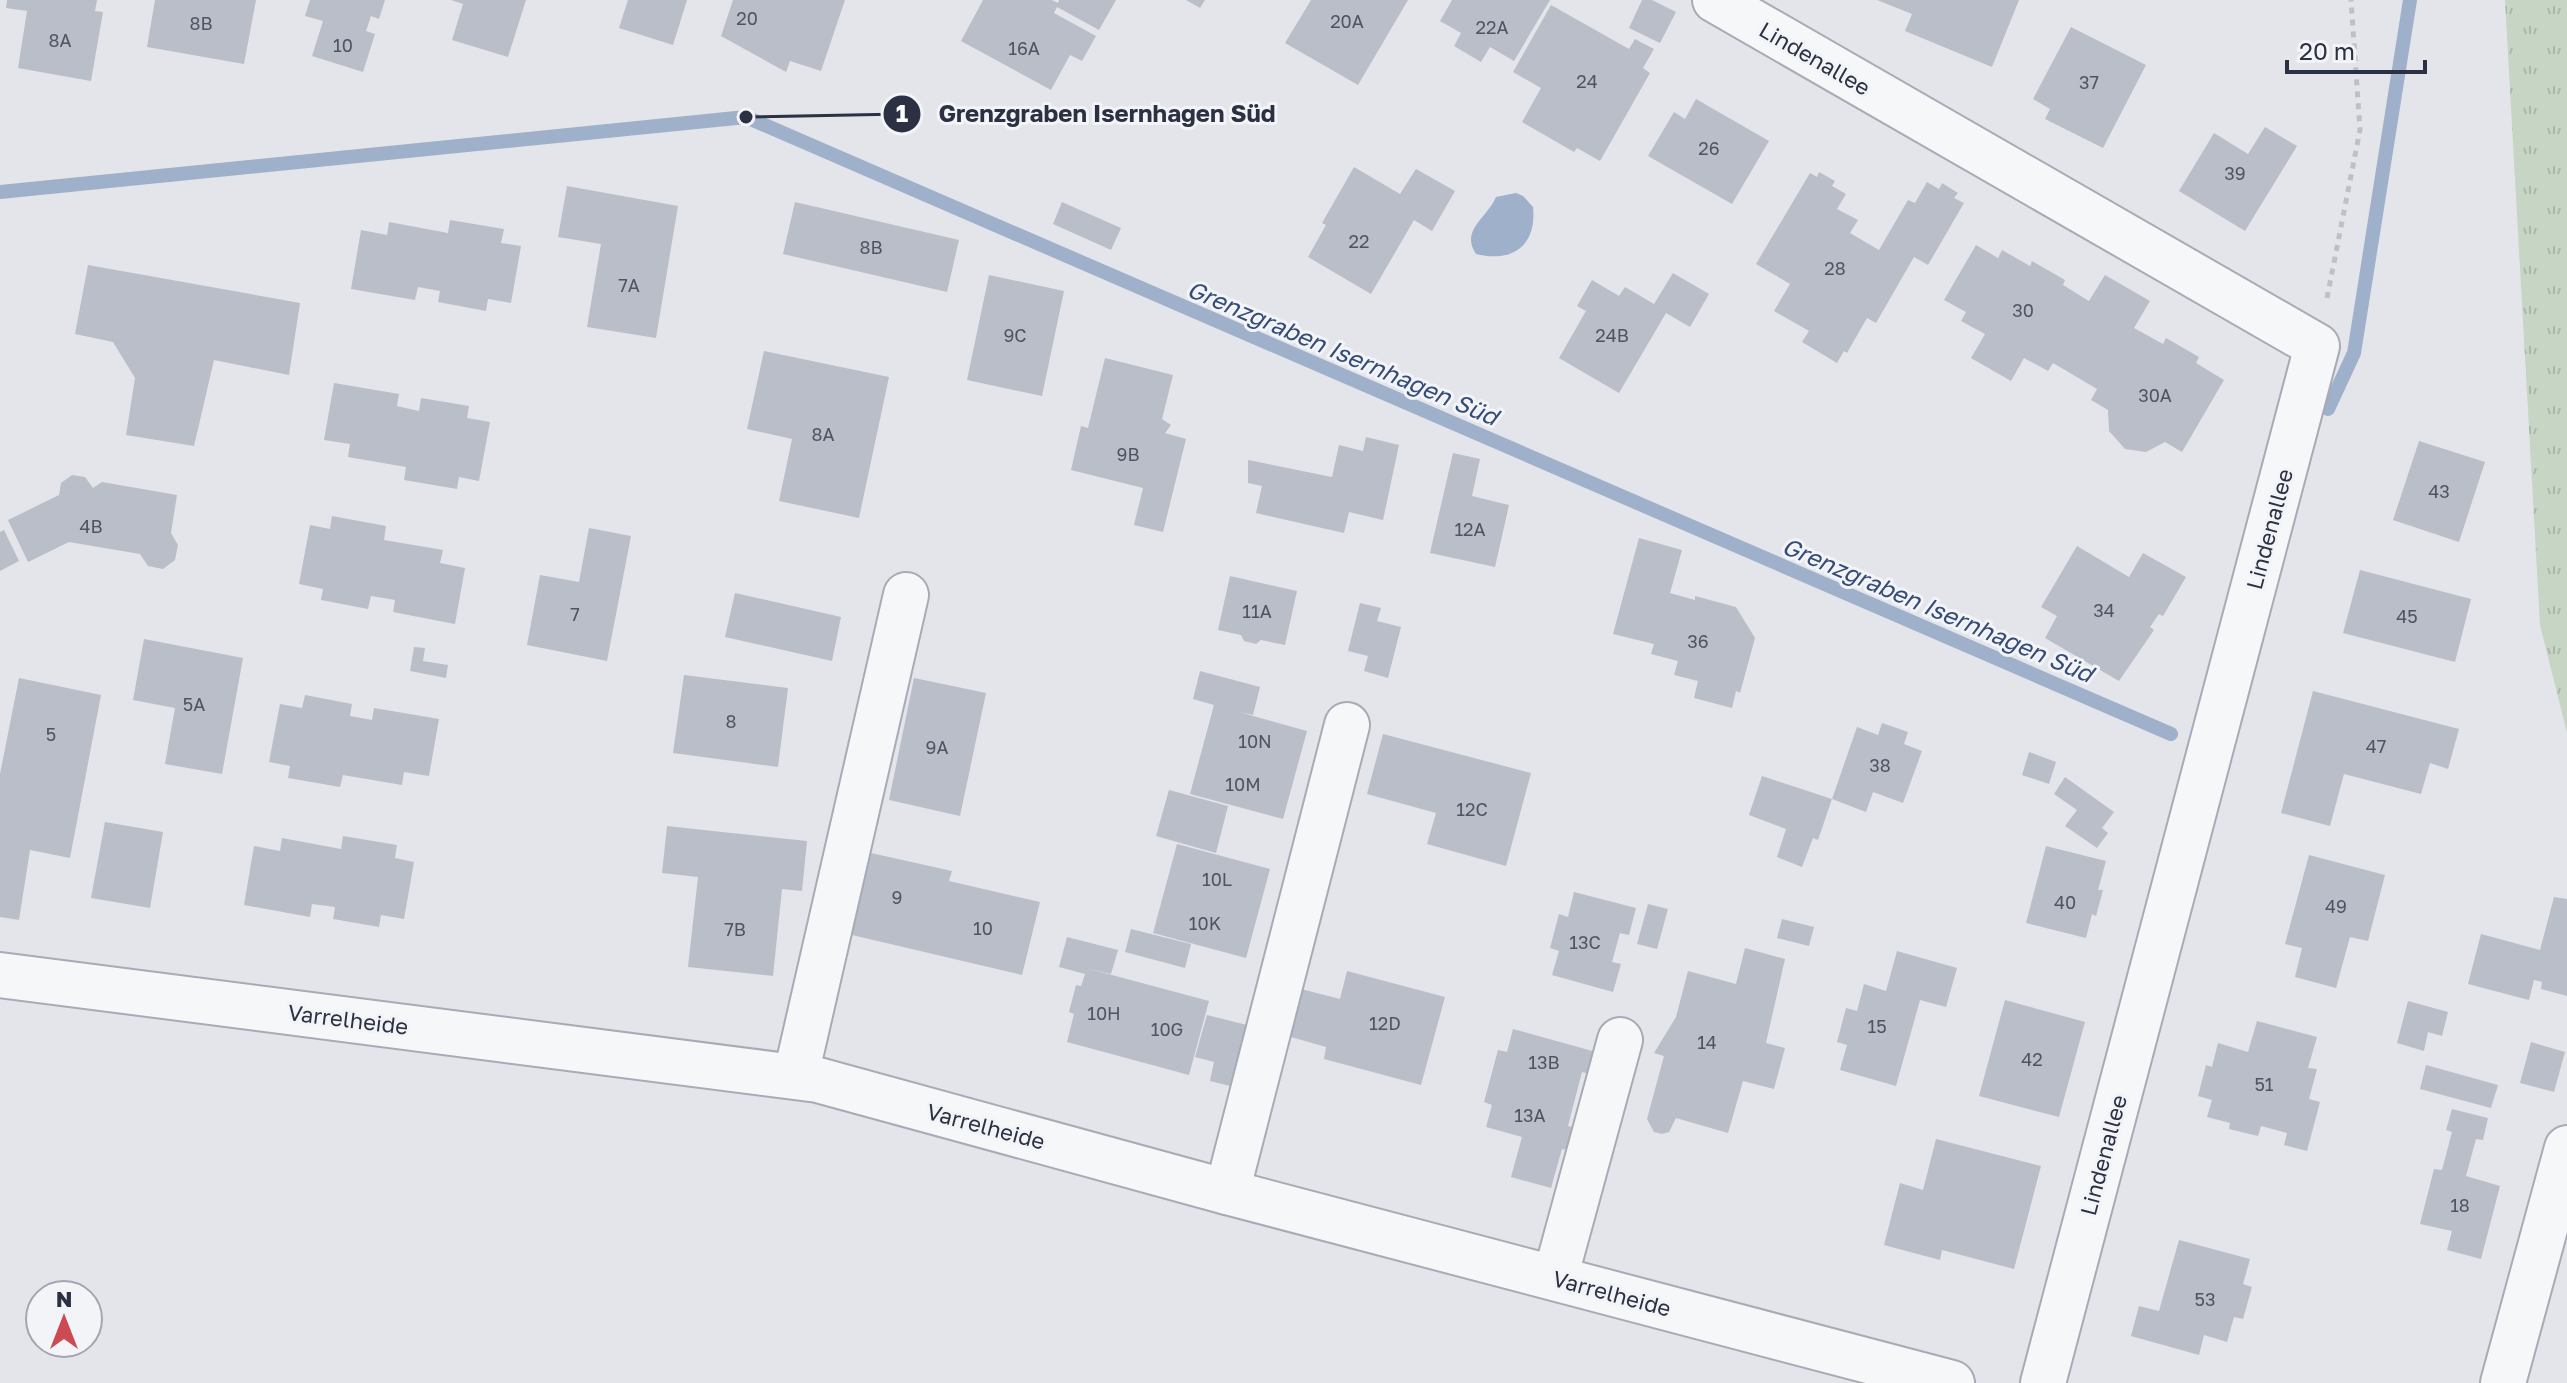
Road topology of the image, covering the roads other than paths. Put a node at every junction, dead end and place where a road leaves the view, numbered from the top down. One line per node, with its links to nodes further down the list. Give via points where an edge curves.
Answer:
1 (1715, 0): 11 (street, Lindenallee, via 2317,346)
2 (906, 595): 6 (street)
3 (1347, 725): 8 (street)
4 (0, 975): 6 (street, Varrelheide)
5 (1620, 1040): 9 (street)
6 (796, 1075): 8 (street, Varrelheide)
7 (2567, 1148): 12 (street)
8 (1227, 1192): 9 (street, Varrelheide)
9 (1555, 1278): 10 (street, Varrelheide)
10 (1952, 1383)
11 (2043, 1383)
12 (2503, 1383)

